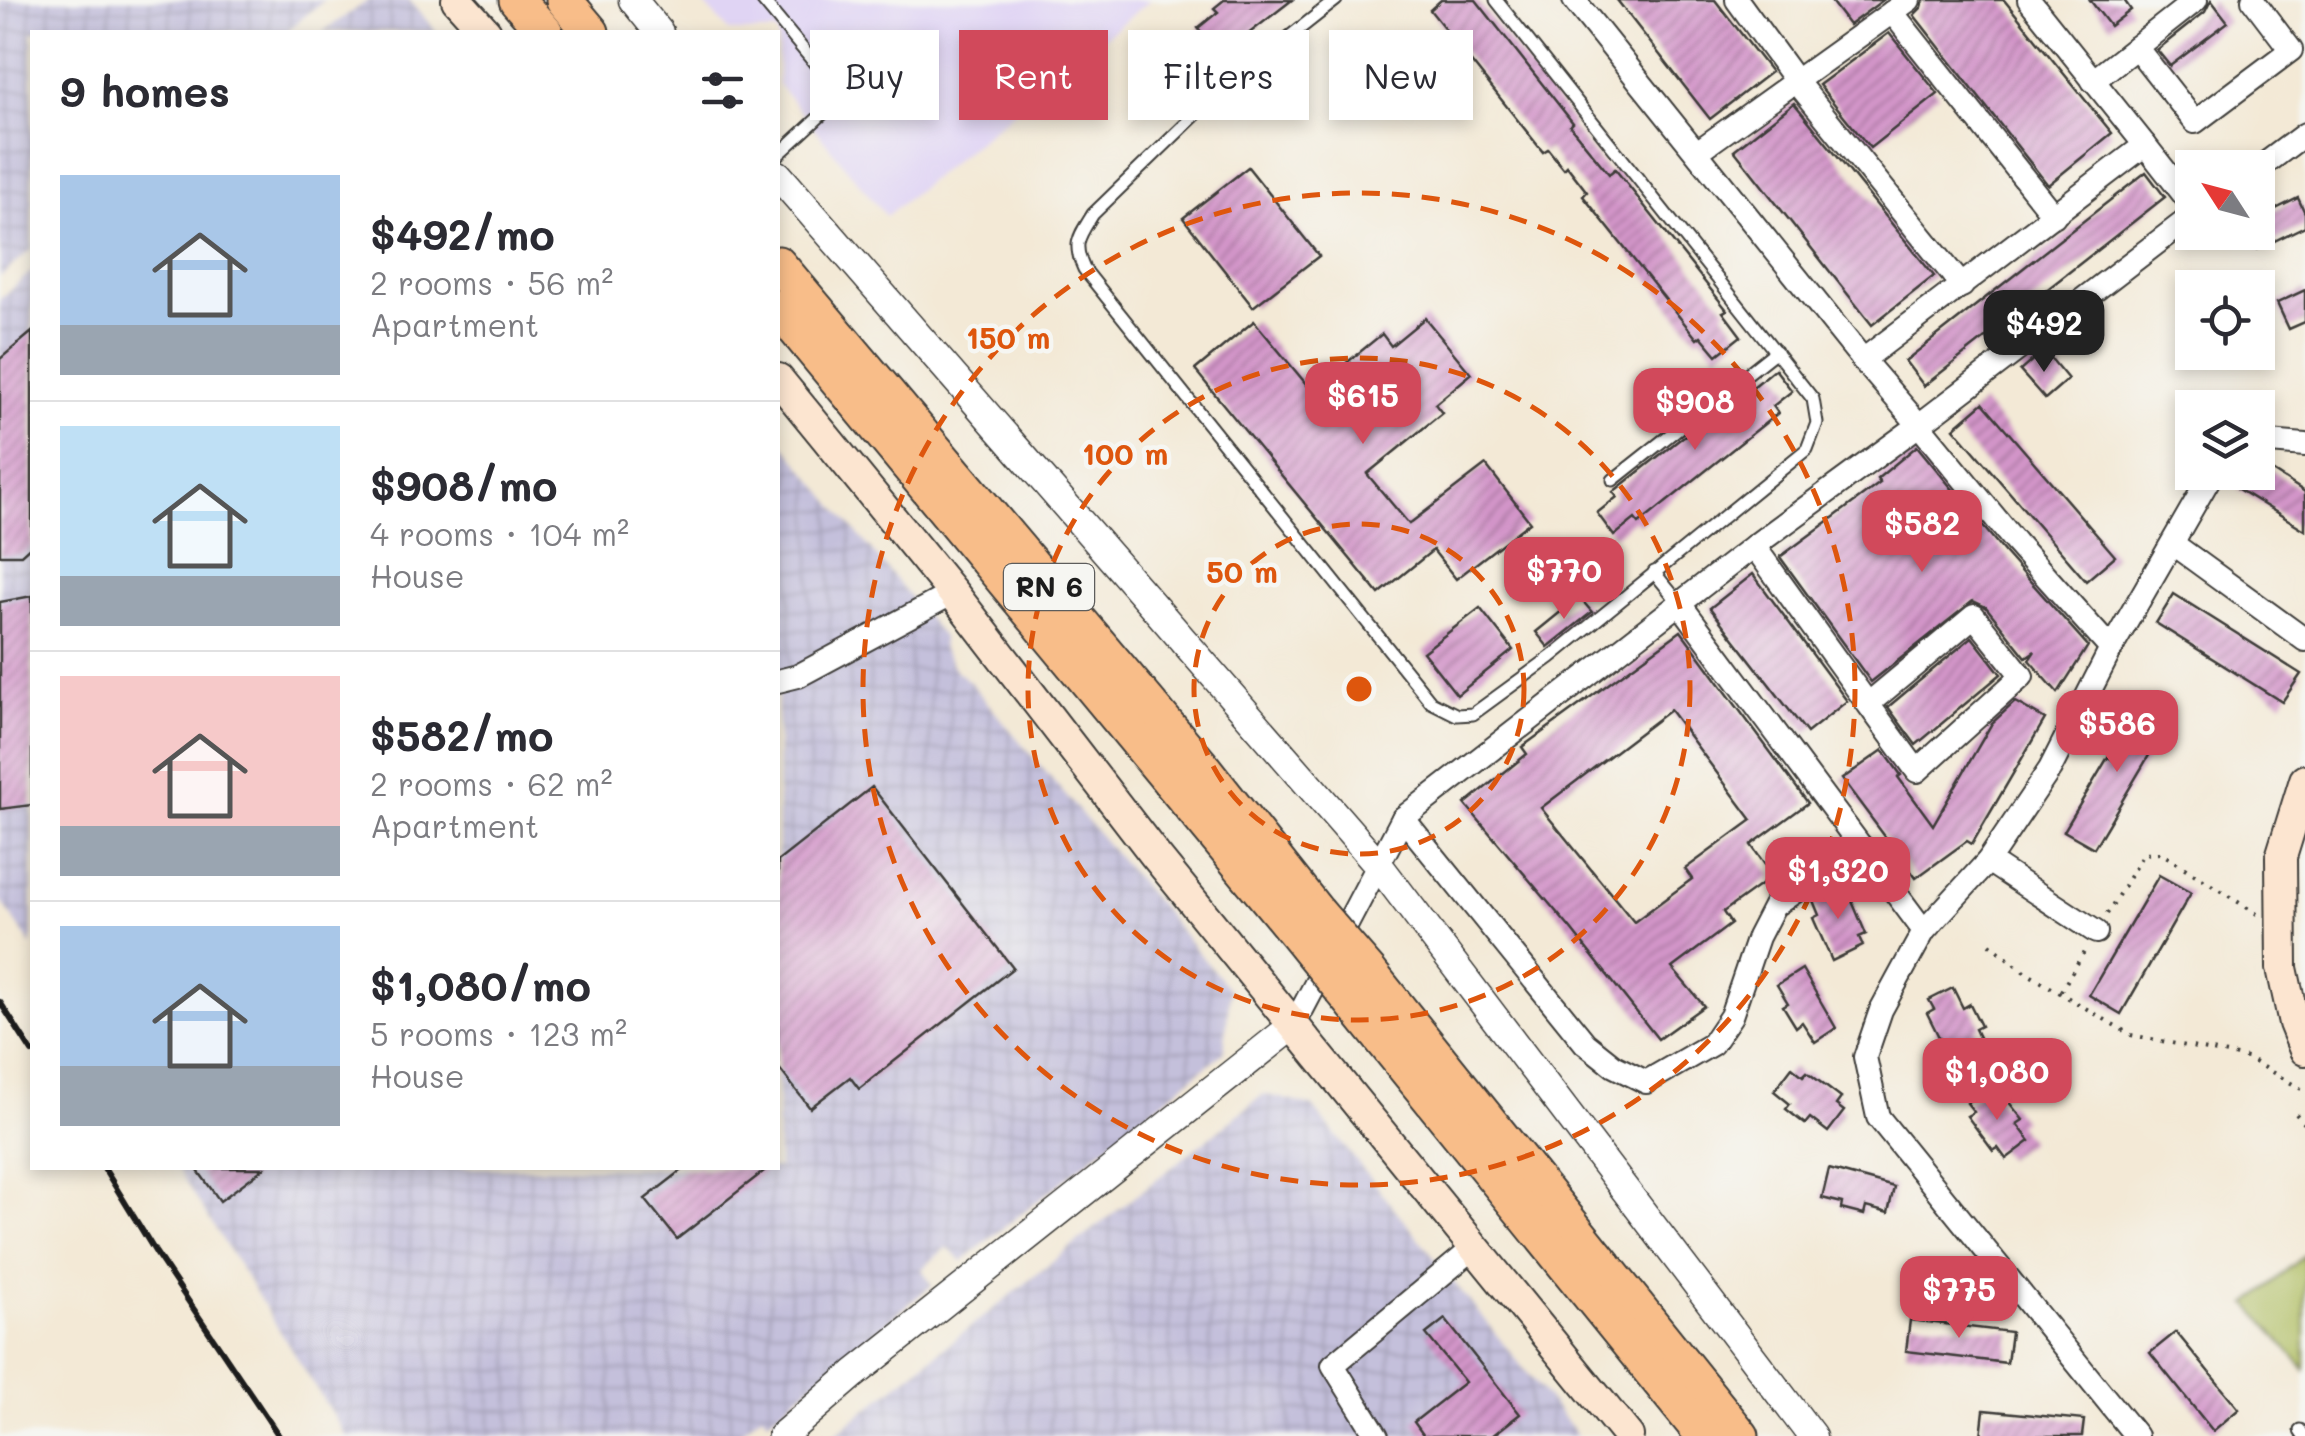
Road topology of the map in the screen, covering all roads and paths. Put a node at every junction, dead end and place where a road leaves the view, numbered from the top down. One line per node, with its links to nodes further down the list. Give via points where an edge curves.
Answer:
1 (458, 0): 14 (main road)
2 (518, 0): 15 (main road)
3 (564, 0): 16 (main road)
4 (632, 0): 17 (street)
5 (762, 0): 24 (lane, via 842,96)
6 (1336, 0): 43 (lane, via 1218,94 1093,214 1078,239 1084,269 1443,710 1473,714)
7 (1496, 0): 33 (lane)
8 (1574, 0): 23 (street)
9 (1738, 0): 19 (street)
10 (2029, 0): 20 (street)
11 (2196, 0): 18 (street)
12 (2253, 0): 18 (street, via 2291,50 2195,122)
13 (1901, 6): 19 (street); 28 (street)
14 (484, 30)
15 (543, 30)
16 (588, 30)
17 (657, 30)
18 (2136, 47): 20 (street)
19 (1796, 81): 23 (street); 31 (street)
20 (2093, 81): 22 (street)
21 (2305, 134): 25 (street)
22 (2145, 144): 27 (street); 28 (street)
23 (1697, 152): 34 (street)
24 (780, 154)
25 (2275, 156)
26 (780, 177): 54 (street)
27 (2175, 183)
28 (2054, 216): 31 (street)
29 (2175, 229): 36 (street)
30 (780, 266): 56 (main road, RN 6, via 1200,764)
31 (1962, 286): 34 (street)
32 (780, 310): 56 (main road, RN 6)
33 (1776, 352): 39 (lane); 43 (lane, via 1813,399 1817,423 1807,449)
34 (1863, 360): 36 (street)
35 (780, 381): 44 (main road)
36 (1919, 425): 42 (street); 47 (street)
37 (2275, 442): 38 (street)
38 (2305, 445)
39 (1613, 480)
40 (2203, 490): 41 (street)
41 (2173, 544): 46 (street); 47 (street)
42 (1754, 546): 45 (street); 49 (street)
43 (1654, 572): 45 (lane)
44 (952, 593): 48 (street); 62 (main road)
45 (1680, 604): 51 (street); 52 (street)
46 (2305, 640)
47 (2110, 648): 53 (street, via 2050,770)
48 (780, 680)
49 (1868, 704): 49 (street, via 1974,616 2022,676 1917,771)
50 (2305, 780): 63 (main road, via 2280,857 2282,968)
51 (1403, 818): 52 (street, via 1585,1043 1646,1082 1712,1044 1731,1016 1774,906); 54 (street)
52 (1861, 846): 57 (street)
53 (1988, 861): 57 (street); 58 (street)
54 (1377, 863): 62 (street); 73 (street)
55 (2261, 916): 58 (path, via 2161,854 2143,854)
56 (1304, 920): 60 (main road, RN 6, bridge)
57 (1924, 930): 74 (street, via 1866,1056 1878,1117)
58 (2096, 932): 61 (path)
59 (1990, 944): 61 (path)
60 (1356, 981): 71 (main road, RN 6); 72 (main road, RN 6)
61 (2060, 993): 64 (path, via 2131,1035 2248,1058)
62 (1294, 1025): 67 (main road); 68 (street)
63 (2305, 1050)
64 (2305, 1090)
65 (2296, 1114): 66 (path)
66 (2305, 1124)
67 (1475, 1247): 69 (street, via 1332,1365); 70 (main road)
68 (782, 1436)
69 (1377, 1436)
70 (1628, 1436)
71 (1704, 1436)
72 (1741, 1436)
73 (1812, 1436)
74 (2136, 1436)

